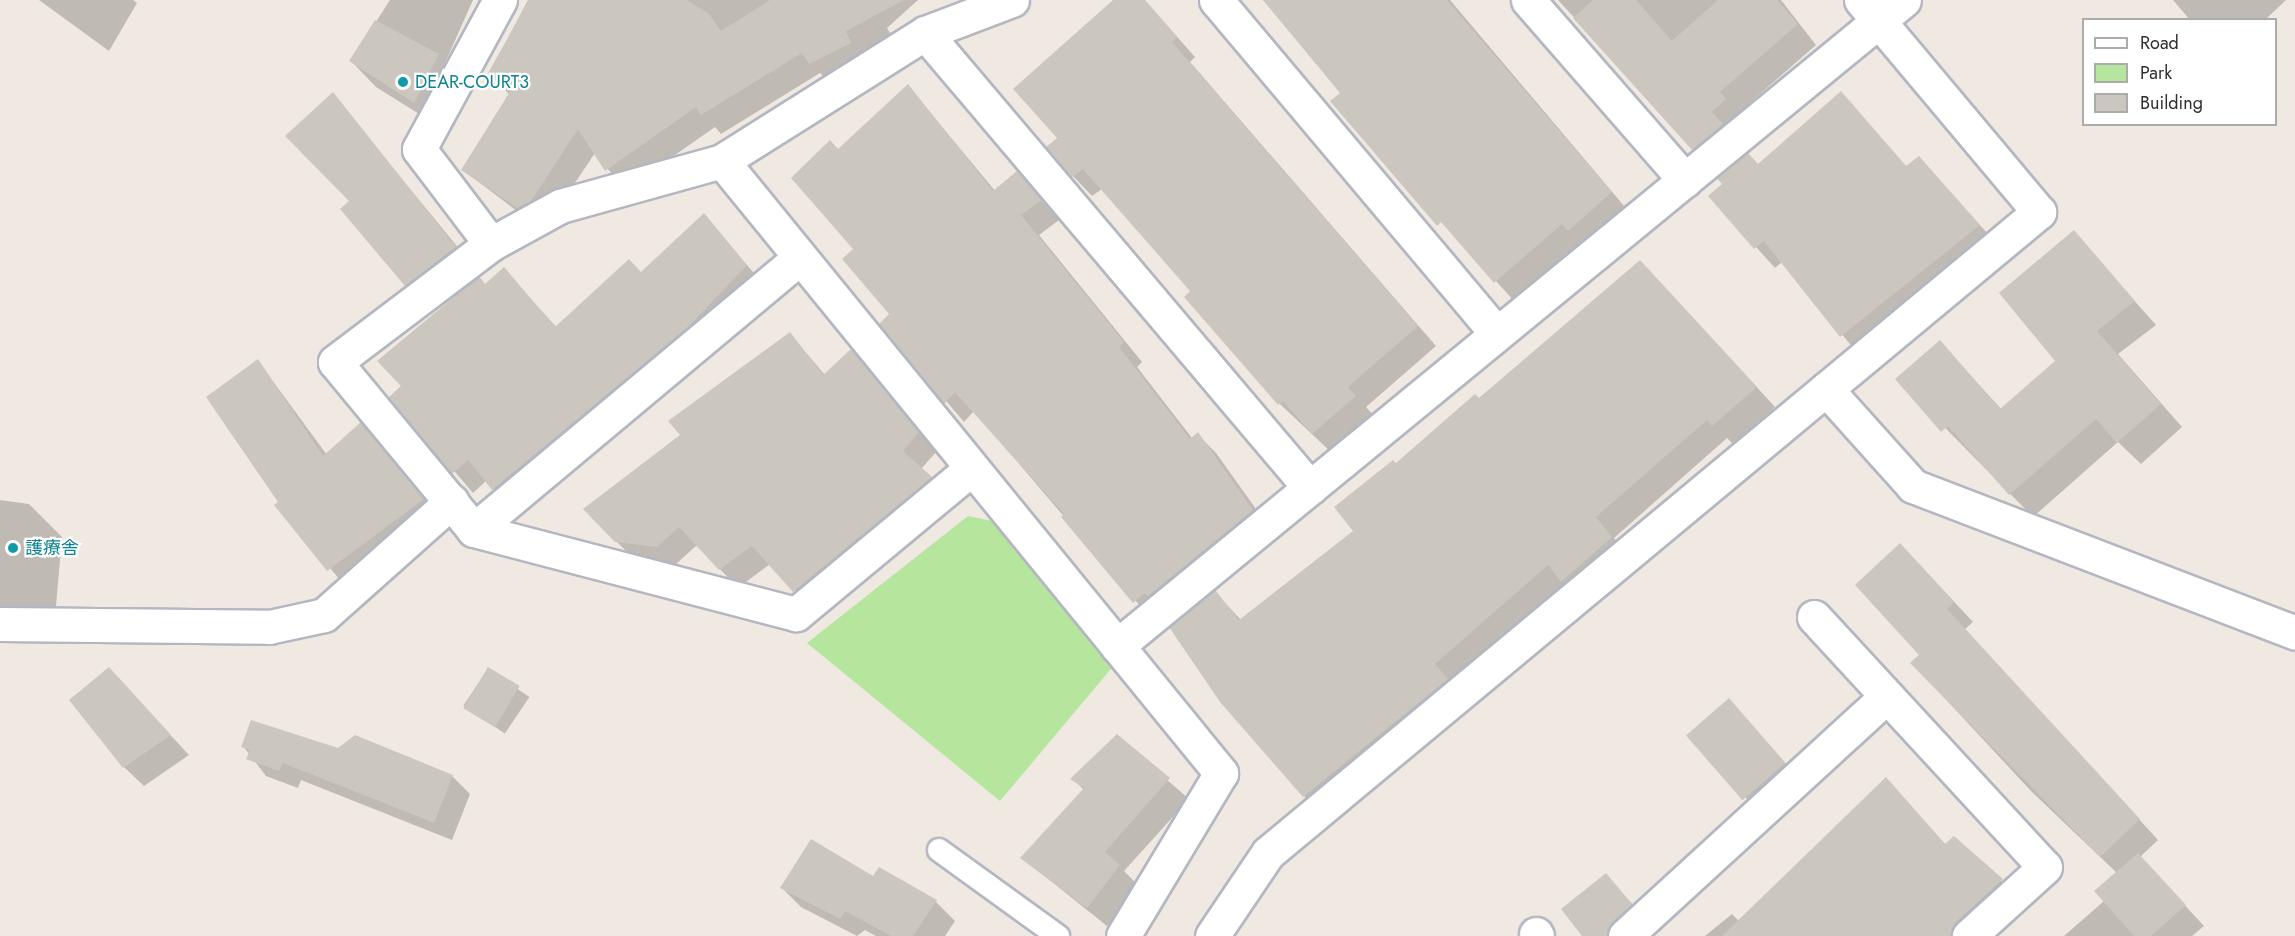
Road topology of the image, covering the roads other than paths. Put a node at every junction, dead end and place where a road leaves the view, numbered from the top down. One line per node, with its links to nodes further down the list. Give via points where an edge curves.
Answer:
1 (500, 0): 10 (street, via 418,149)
2 (1012, 0): 7 (street)
3 (1216, 0): 12 (street)
4 (1528, 0): 9 (street)
5 (1904, 0): 6 (street)
6 (1870, 10): 9 (street); 13 (street, via 2039,212)
7 (925, 33): 8 (street); 15 (street)
8 (722, 161): 10 (street, via 560,206); 11 (street)
9 (1685, 180): 12 (street)
10 (491, 244): 16 (street, via 335,362)
11 (800, 257): 14 (street); 17 (street)
12 (1497, 334): 15 (street)
13 (1826, 389): 20 (street, via 1913,486); 26 (street, via 1268,853)
14 (972, 468): 17 (street, via 796,614); 21 (street)
15 (1310, 488): 21 (street)
16 (452, 501): 17 (street); 19 (street, via 324,615 269,627)
17 (474, 530)
18 (1814, 617): 22 (street)
19 (0, 624)
20 (2295, 633)
21 (1117, 646): 25 (street, via 1221,773)
22 (1887, 696): 27 (street); 28 (street, via 2045,867)
23 (939, 850): 24 (lane)
24 (1058, 936)
25 (1123, 936)
26 (1212, 936)
27 (1625, 936)
28 (1969, 936)

